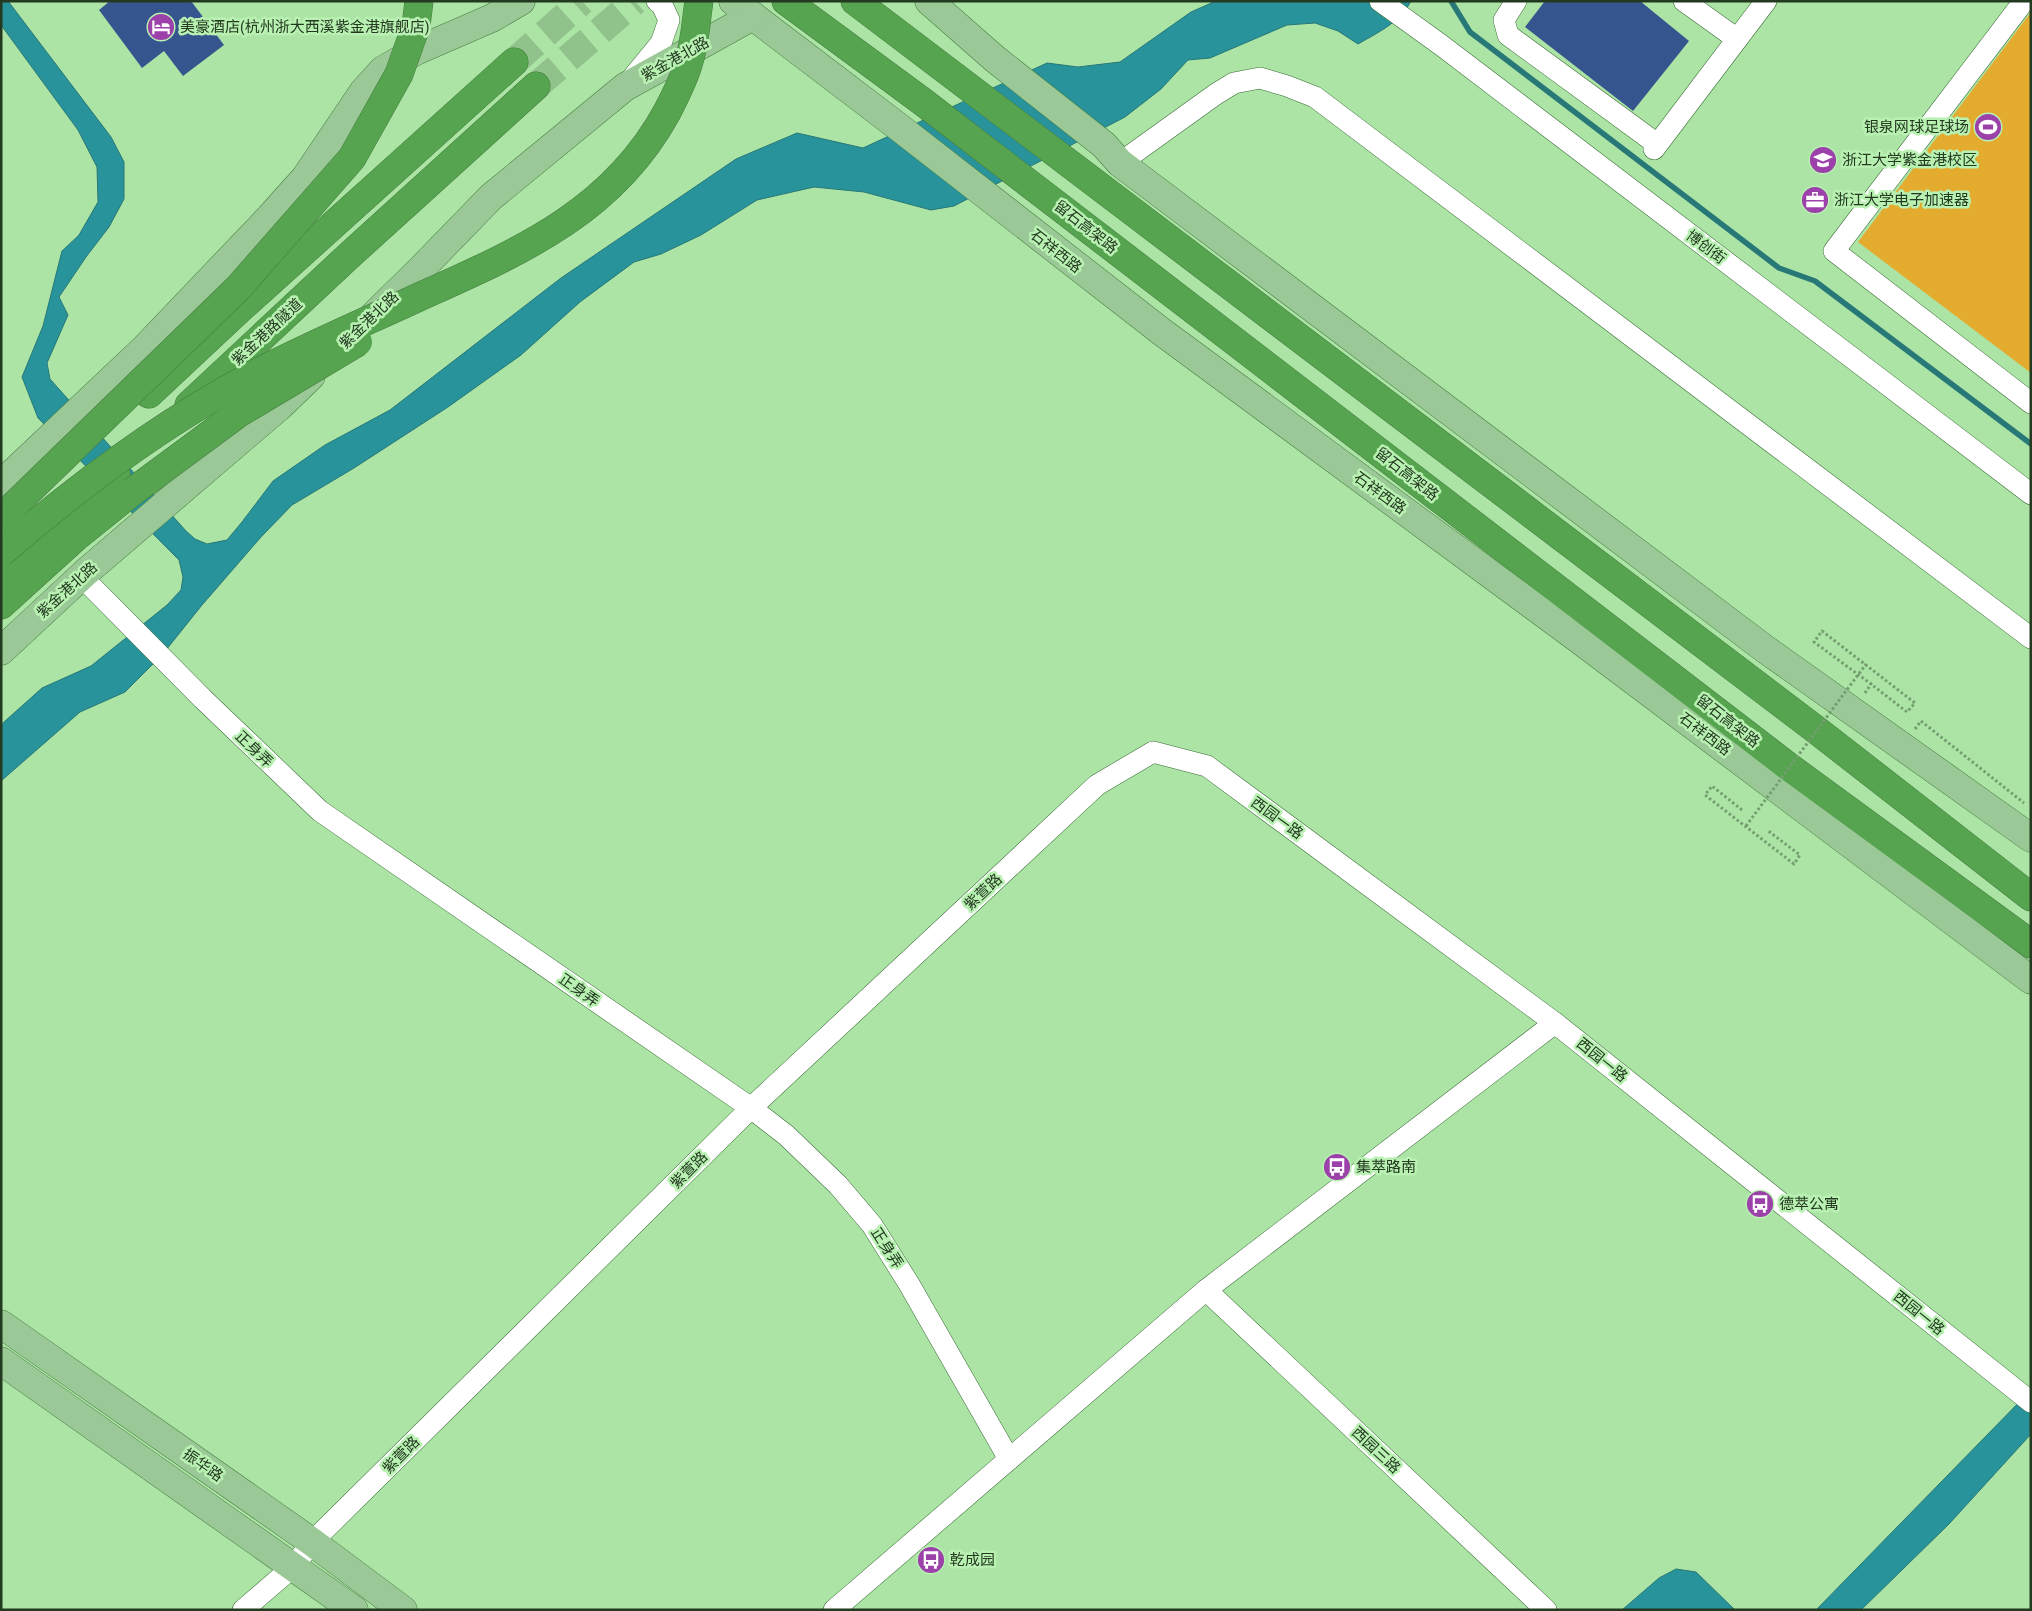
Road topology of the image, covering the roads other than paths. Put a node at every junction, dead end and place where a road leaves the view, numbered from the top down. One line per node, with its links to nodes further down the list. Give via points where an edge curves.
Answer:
1 (419, 1): 23 (highway, bridge, via 416,26 398,74 352,158 238,288)
2 (521, 1): 21 (main road, via 383,70 363,92 305,178 270,216 146,348)
3 (657, 1): 17 (street, via 669,20 661,43)
4 (699, 1): 19 (highway, bridge, via 691,54 674,100 633,164 572,217 520,250)
5 (786, 1): 34 (highway, 留石高架路, via 923,102 1789,767)
6 (855, 1): 33 (highway, via 1819,732)
7 (929, 1): 18 (main road)
8 (1380, 1): 22 (street, 博创街)
9 (1516, 1): 14 (street, via 1504,20 1508,35 1656,146)
10 (1684, 1): 14 (street)
11 (1766, 1): 14 (street)
12 (2024, 1): 20 (street, via 1834,251)
13 (743, 9): 17 (main road, 紫金港北路); 35 (main road, 石祥西路, via 1162,332 1581,641)
14 (1737, 39)
15 (514, 62): 24 (highway, via 221,326)
16 (536, 86): 27 (highway, 紫金港路隧道, via 296,304)
17 (625, 87): 26 (main road, 紫金港北路, via 491,197 280,406)
18 (1112, 154): 29 (street, via 1234,83 1260,78 1315,97); 32 (main road, via 1765,649)
19 (477, 271): 25 (highway, bridge, via 299,352 200,404 99,472); 28 (highway, bridge, via 239,412 125,497)
20 (2031, 402)
21 (1, 484)
22 (2031, 494)
23 (1, 518)
24 (1, 532)
25 (1, 553)
26 (82, 577): 30 (main road, 紫金港北路); 37 (street, 正身弄, via 203,700 320,810)
27 (1, 581)
28 (1, 605)
29 (2031, 638)
30 (1, 650)
31 (1153, 752): 36 (street, 西园一路, via 1207,766); 37 (street, 紫萱路, via 1097,785)
32 (2031, 838)
33 (2031, 897)
34 (2031, 944)
35 (2031, 980)
36 (1555, 1023): 38 (street); 41 (street, 西园一路)
37 (751, 1108): 42 (street, 正身弄, via 832,1179 872,1225); 43 (street, 紫萱路)
38 (1206, 1290): 42 (street); 49 (street, 西园三路)
39 (1, 1324): 43 (main road, 振华路)
40 (1, 1361): 44 (main road, 振华路)
41 (2031, 1402)
42 (1009, 1459): 48 (street)
43 (312, 1542): 44 (street, 紫萱路); 47 (main road, 振华路)
44 (294, 1566): 45 (street, 紫萱路); 46 (main road, 振华路)
45 (243, 1610)
46 (354, 1610)
47 (403, 1610)
48 (834, 1610)
49 (1546, 1610)

